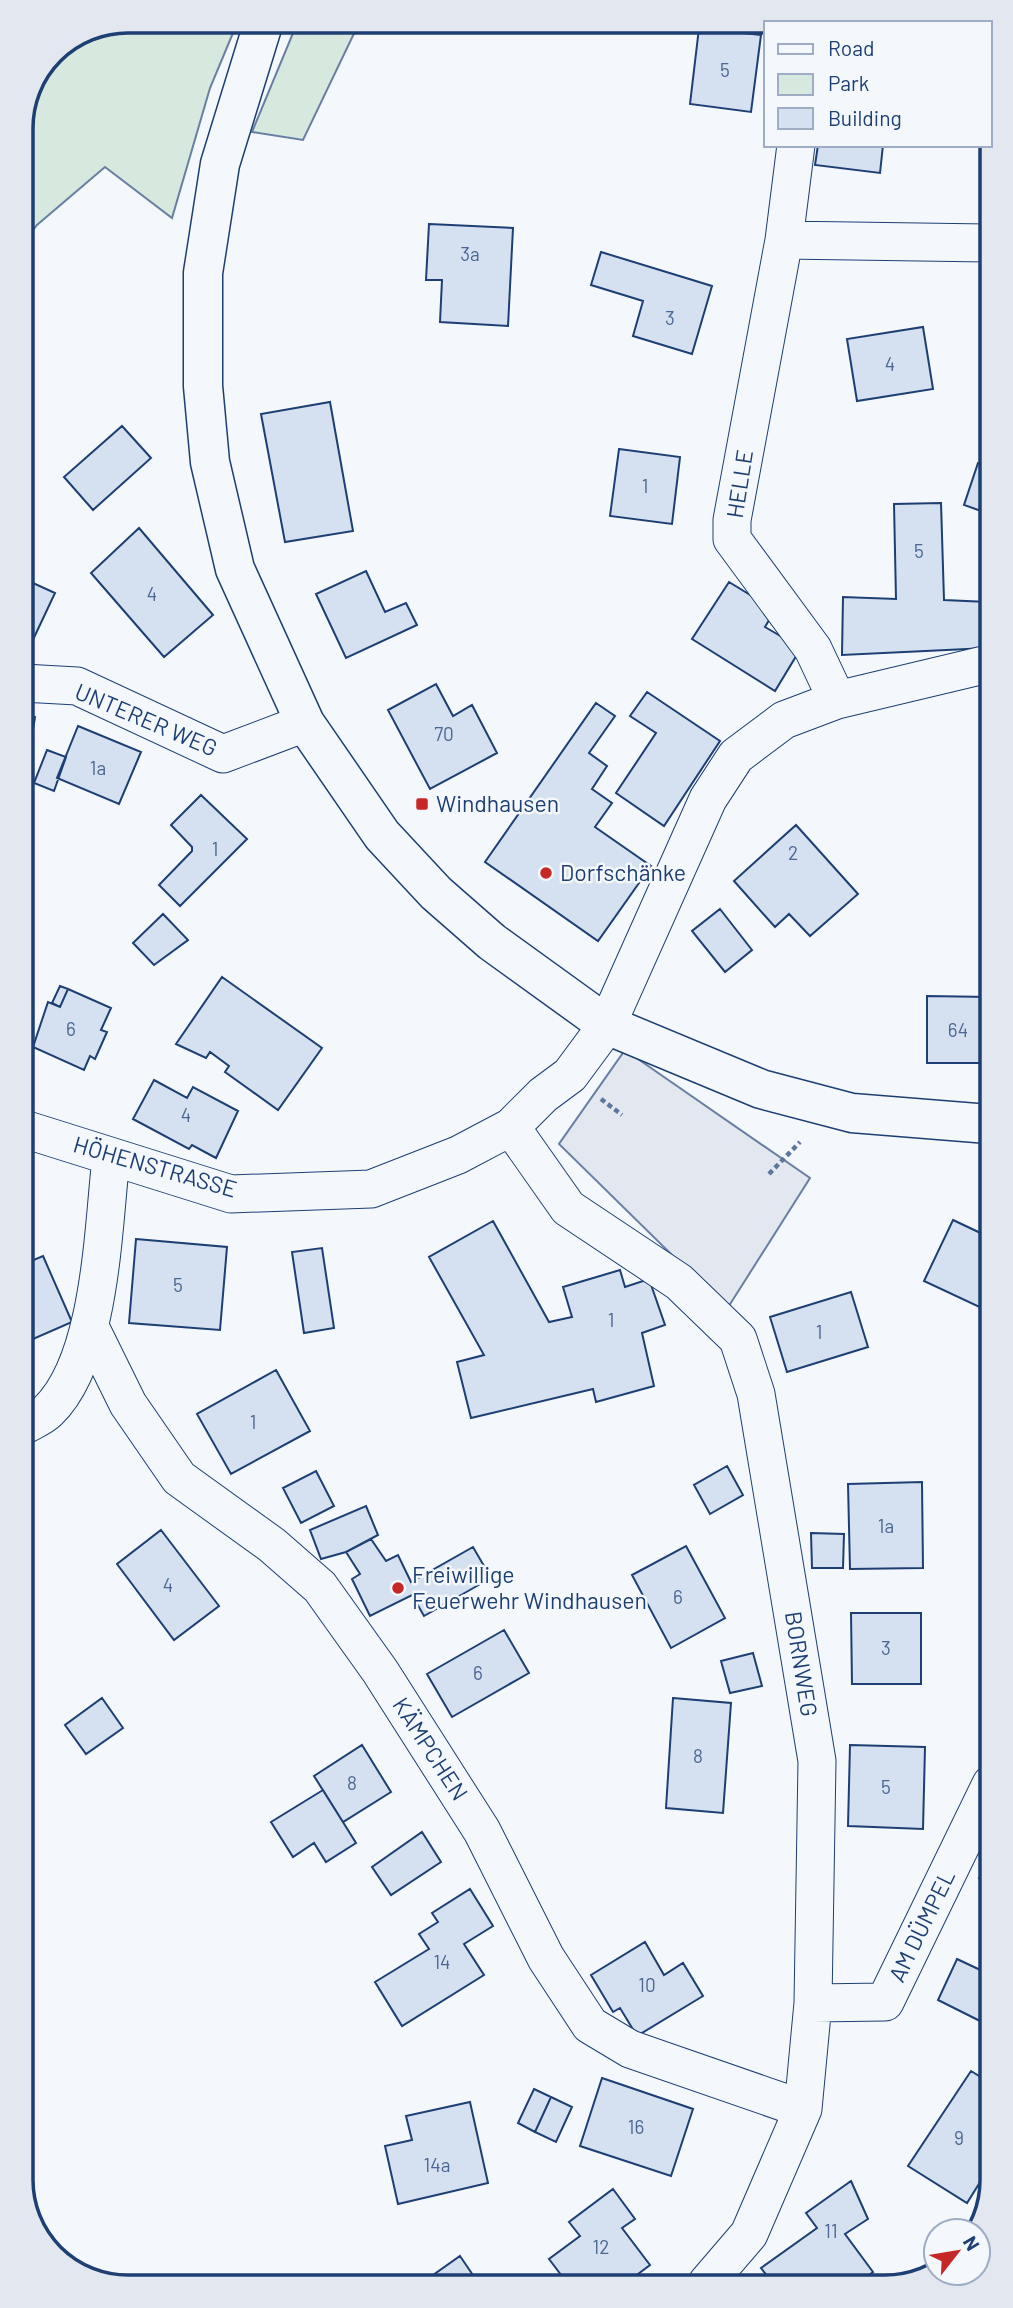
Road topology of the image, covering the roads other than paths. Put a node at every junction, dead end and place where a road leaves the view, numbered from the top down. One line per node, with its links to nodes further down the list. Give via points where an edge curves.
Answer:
1 (260, 33): 8 (main road, via 220,164 203,273 203,386 210,461 235,569)
2 (796, 147): 3 (street, HELLE)
3 (784, 240): 4 (street); 7 (street, HELLE, via 732,540 813,649)
4 (980, 243)
5 (980, 666): 7 (street, HÖHENSTRASSE)
6 (33, 684): 8 (street, UNTERER WEG, via 77,686 223,754)
7 (837, 700): 9 (street, HÖHENSTRASSE, via 784,720 736,756 708,799)
8 (305, 723): 9 (main road, via 382,835 436,893 492,942)
9 (607, 1025): 10 (main road, via 761,1089 852,1113); 11 (street, HÖHENSTRASSE, via 570,1075)
10 (980, 1123)
11 (511, 1127): 13 (street, HÖHENSTRASSE, via 458,1155 371,1189 231,1194); 17 (street, BORNWEG, via 568,1208 679,1282 737,1339 757,1394 817,1761)
12 (33, 1132): 13 (street, HÖHENSTRASSE)
13 (111, 1158): 14 (street)
14 (91, 1329): 15 (street, via 69,1379 48,1411); 18 (street, KÄMPCHEN, via 128,1404 179,1478 272,1545 320,1587 380,1671 482,1831 546,1958 590,2025 630,2049)
15 (33, 1420)
16 (980, 1807): 17 (street, AM DÜMPEL, via 885,2002)
17 (813, 2003): 18 (street, BORNWEG)
18 (803, 2109): 19 (street, BORNWEG, via 749,2234)
19 (714, 2275)

